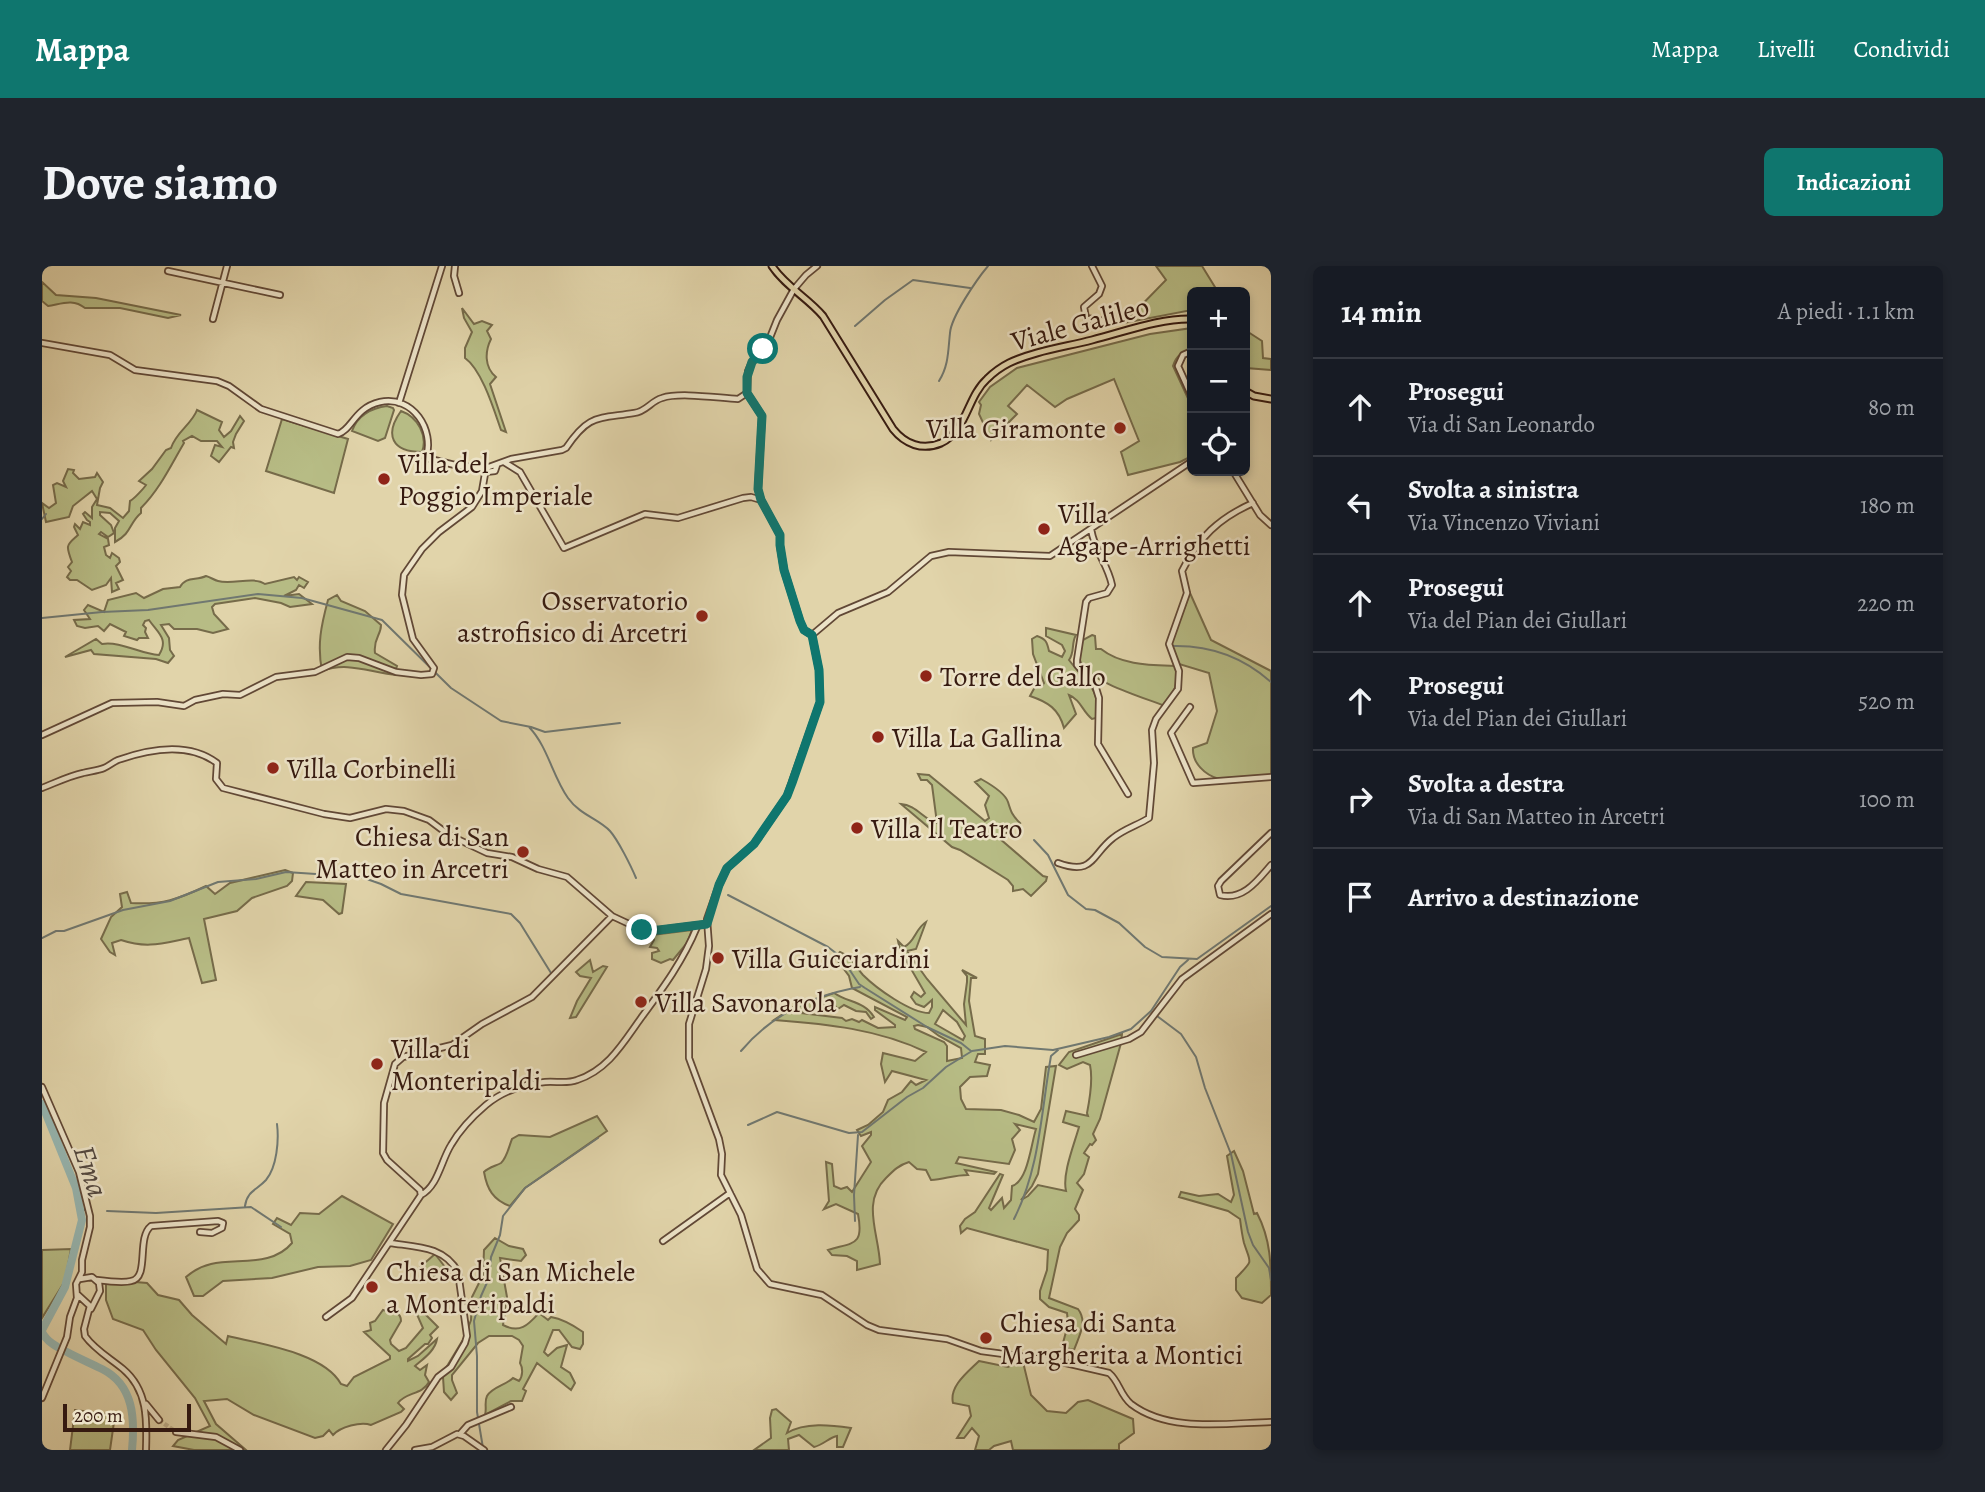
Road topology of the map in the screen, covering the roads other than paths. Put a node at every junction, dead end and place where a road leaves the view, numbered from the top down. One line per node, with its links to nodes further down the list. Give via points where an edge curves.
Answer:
1 (227, 266): 8 (street)
2 (442, 266): 21 (street)
3 (455, 266): 10 (street)
4 (772, 266): 9 (main road, Viale Galileo)
5 (817, 266): 9 (street)
6 (1092, 266): 14 (street, Viale Galileo, via 1102,286 1084,313 1091,320)
7 (168, 271): 8 (street)
8 (223, 282): 11 (street); 12 (street)
9 (794, 289): 13 (main road, Viale Galileo, via 829,325 893,429 906,442 919,446 935,445 951,436 979,387 1006,364); 18 (street, via 767,345 750,366)
10 (459, 293)
11 (280, 295)
12 (214, 319)
13 (1187, 320)
14 (1105, 321)
15 (42, 343): 21 (street, via 110,355 135,370 211,380 229,386 271,414 338,434 366,407 385,401)
16 (1187, 353): 17 (street, via 1178,366)
17 (1187, 386)
18 (747, 393): 22 (street, via 738,399 659,398 636,413 595,418 566,449); 26 (street, via 762,416)
19 (1250, 395): 20 (main road)
20 (1271, 399)
21 (399, 403): 24 (street, via 425,425 426,458)
22 (504, 462): 24 (street); 26 (street, via 520,472 564,548 645,514 678,518 743,498)
23 (1187, 464): 29 (street)
24 (486, 470): 32 (street, via 482,491 472,508 439,532 404,575 402,595 413,639 434,668 432,674 403,673 347,657 315,672 276,677 240,695 223,694 184,706 112,704)
25 (1236, 476): 27 (street)
26 (761, 500): 30 (street, via 780,535 784,570 804,630)
27 (1253, 503): 28 (street); 37 (street, via 1210,529 1182,571 1187,593 1169,644 1179,671 1178,689 1152,730 1149,818 1112,839 1087,866)
28 (1271, 526)
29 (1091, 528): 30 (street, via 1046,557 949,552 931,556 888,592 842,611); 35 (street, via 1096,552 1112,584 1107,593 1086,602 1077,665 1095,685 1099,698 1098,744)
30 (812, 635): 41 (street, via 820,702 792,783 754,844 727,868)
31 (1190, 706): 33 (street, via 1171,733 1193,783)
32 (42, 735)
33 (1271, 777)
34 (42, 788): 40 (street, via 115,761 184,749 217,762 216,779 223,788 349,818 386,809 429,820 487,853 567,877)
35 (1128, 794)
36 (1271, 833): 38 (street, via 1221,881 1220,895 1249,890)
37 (1058, 863)
38 (1271, 865)
39 (1271, 914): 43 (street, via 1182,979 1141,1032)
40 (612, 916): 42 (street, via 642,930); 46 (street, via 532,997 452,1045 403,1057 395,1064 384,1103 383,1153)
41 (707, 924): 42 (street); 45 (street, via 708,960 689,1024 689,1058 719,1139 721,1175)
42 (697, 926): 46 (street, via 687,951 612,1058 573,1082 543,1082 497,1097 452,1143 439,1173)
43 (1076, 1055)
44 (42, 1087): 50 (street, via 85,1193 90,1227)
45 (730, 1193): 48 (street); 66 (street, via 747,1230 757,1269 770,1284 822,1295 879,1330 947,1339 981,1351 1109,1373 1130,1403 1162,1419)
46 (421, 1195): 49 (street)
47 (200, 1232): 54 (street, via 212,1233 223,1223 151,1226 144,1236 142,1269 136,1279)
48 (663, 1241)
49 (390, 1242): 61 (street, via 352,1298); 71 (street, via 435,1250 453,1263 467,1336 451,1367 438,1377)
50 (82, 1268): 51 (street); 52 (street)
51 (86, 1276): 52 (street); 53 (street)
52 (79, 1279): 56 (street)
53 (97, 1280): 54 (street); 55 (street)
54 (107, 1281): 55 (street)
55 (100, 1287): 57 (street)
56 (77, 1293): 58 (street); 59 (street)
57 (96, 1297): 58 (street); 60 (street)
58 (86, 1300): 59 (street); 60 (street)
59 (74, 1306): 62 (street, via 67,1337)
60 (90, 1313): 63 (street, via 85,1336 129,1375)
61 (327, 1317)
62 (42, 1398)
63 (144, 1401): 65 (street); 69 (street)
64 (511, 1407): 68 (street, via 468,1425)
65 (159, 1420)
66 (1271, 1422)
67 (176, 1432): 70 (street, via 216,1437)
68 (460, 1434): 72 (street); 73 (street)
69 (146, 1450)
70 (240, 1450)
71 (386, 1450)
72 (415, 1450)
73 (483, 1450)

